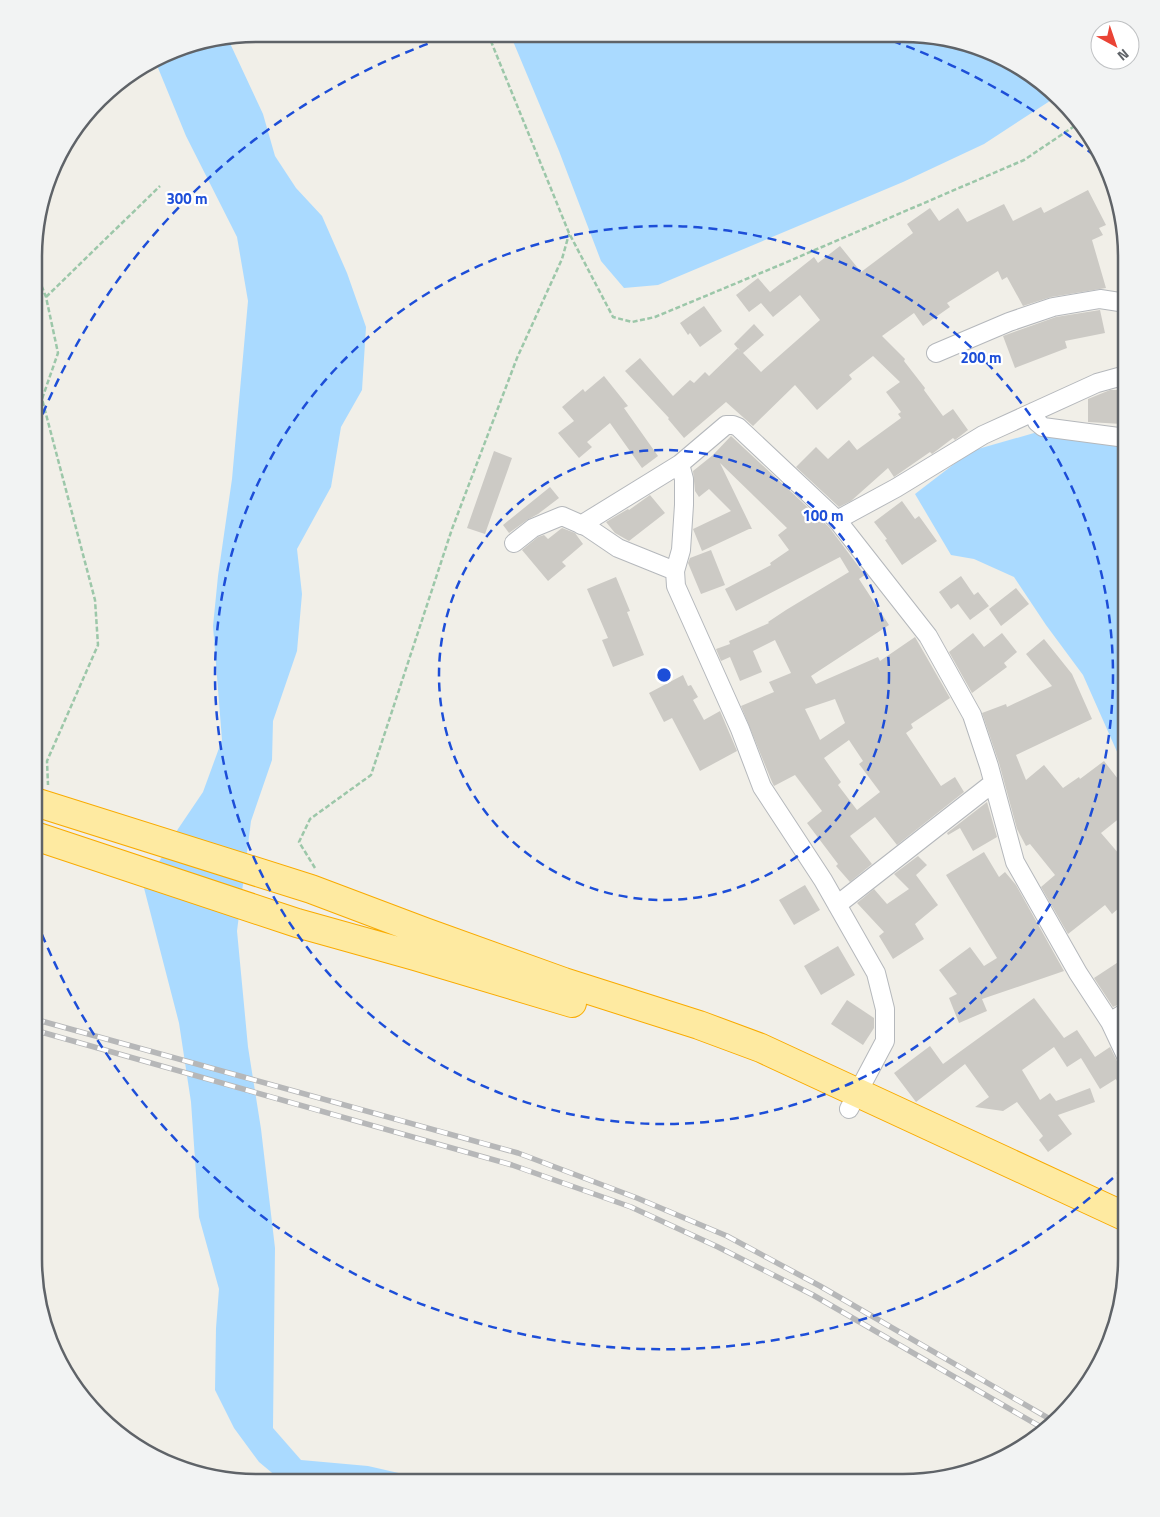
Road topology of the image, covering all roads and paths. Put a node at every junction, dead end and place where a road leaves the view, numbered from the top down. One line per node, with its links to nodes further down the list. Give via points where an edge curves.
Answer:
1 (491, 42): 4 (path)
2 (1073, 127): 4 (path, via 1024,160 780,266 654,317 632,322 613,317)
3 (160, 186): 6 (path)
4 (569, 233): 23 (path, via 562,259 517,358 452,529 371,774 310,819 299,842)
5 (42, 287): 6 (path)
6 (46, 297): 11 (path, via 58,353)
7 (1118, 302): 8 (street, via 1100,299 1053,308 1009,322)
8 (936, 353)
9 (1118, 377): 12 (street, via 1096,383)
10 (42, 399): 20 (path, via 95,600 98,645 47,760)
11 (42, 399)
12 (1033, 412): 13 (street, via 1043,427); 15 (street, via 983,435)
13 (1118, 437)
14 (680, 464): 15 (street, via 726,424 733,425); 16 (street); 18 (street, via 684,479 684,505 681,550)
15 (837, 520): 19 (street, via 928,636 972,715)
16 (581, 525): 17 (street, via 562,516 533,528); 18 (street, via 618,548)
17 (514, 543)
18 (675, 570): 24 (street, via 676,586 762,787)
19 (993, 783): 24 (street); 26 (street, via 1015,862)
20 (42, 797)
21 (42, 804): 23 (highway)
22 (42, 839): 28 (highway, via 297,923 643,1026)
23 (322, 893): 28 (highway, via 555,978 761,1048)
24 (837, 905): 28 (street, via 876,973 885,1009 885,1041)
25 (1118, 1017): 26 (street)
26 (1110, 1022): 27 (street)
27 (1118, 1039)
28 (853, 1101): 29 (highway); 30 (highway, via 1069,1212)
29 (1118, 1215)
30 (1118, 1233)

